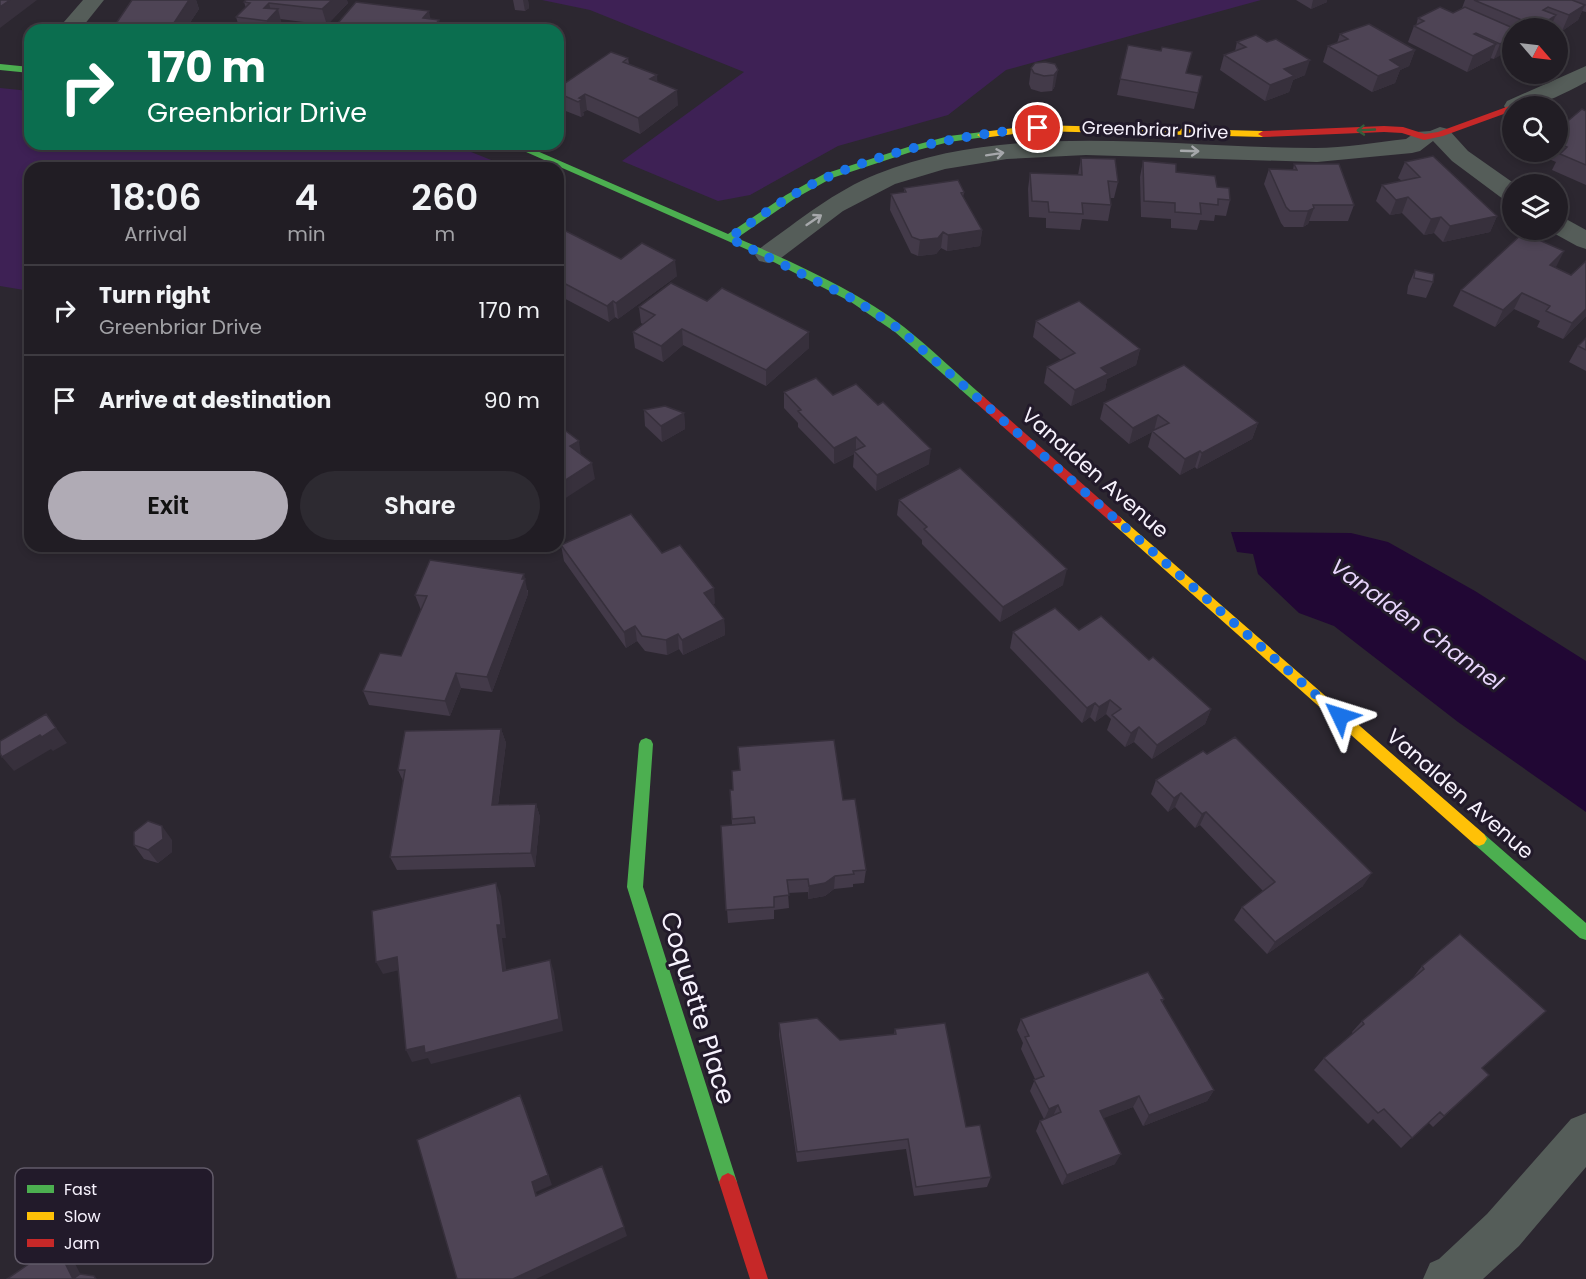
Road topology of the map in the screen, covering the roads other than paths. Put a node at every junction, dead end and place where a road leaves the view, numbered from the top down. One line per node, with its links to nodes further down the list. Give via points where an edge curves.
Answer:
1 (94, 0): 2 (street)
2 (73, 24)
3 (0, 67): 4 (street)
4 (24, 69)
5 (1586, 73): 6 (street, Greenbriar Drive)
6 (1541, 96)
7 (1502, 111): 8 (street, Greenbriar Drive)
8 (1432, 135): 12 (street); 14 (street, Greenbriar Drive, one-way to 14, via 1384,129 1280,134 1079,128 1003,131 911,149 828,176); 16 (street, Greenbriar Drive, one-way to 8, via 834,206 886,179 942,162 1008,152 1086,148 1317,155 1412,146)
9 (527, 150): 10 (street, Vanalden Avenue)
10 (554, 162)
11 (564, 166): 14 (street, Vanalden Avenue)
12 (1502, 187)
13 (1568, 230): 15 (street)
14 (729, 238): 16 (street, Vanalden Avenue)
15 (1586, 241)
16 (768, 255): 18 (street, Vanalden Avenue, via 855,300 899,329)
17 (646, 744): 20 (street, Coquette Place, via 635,887)
18 (1586, 933)
19 (1586, 1134): 21 (street, via 1503,1230)
20 (759, 1279)
21 (1446, 1279)

